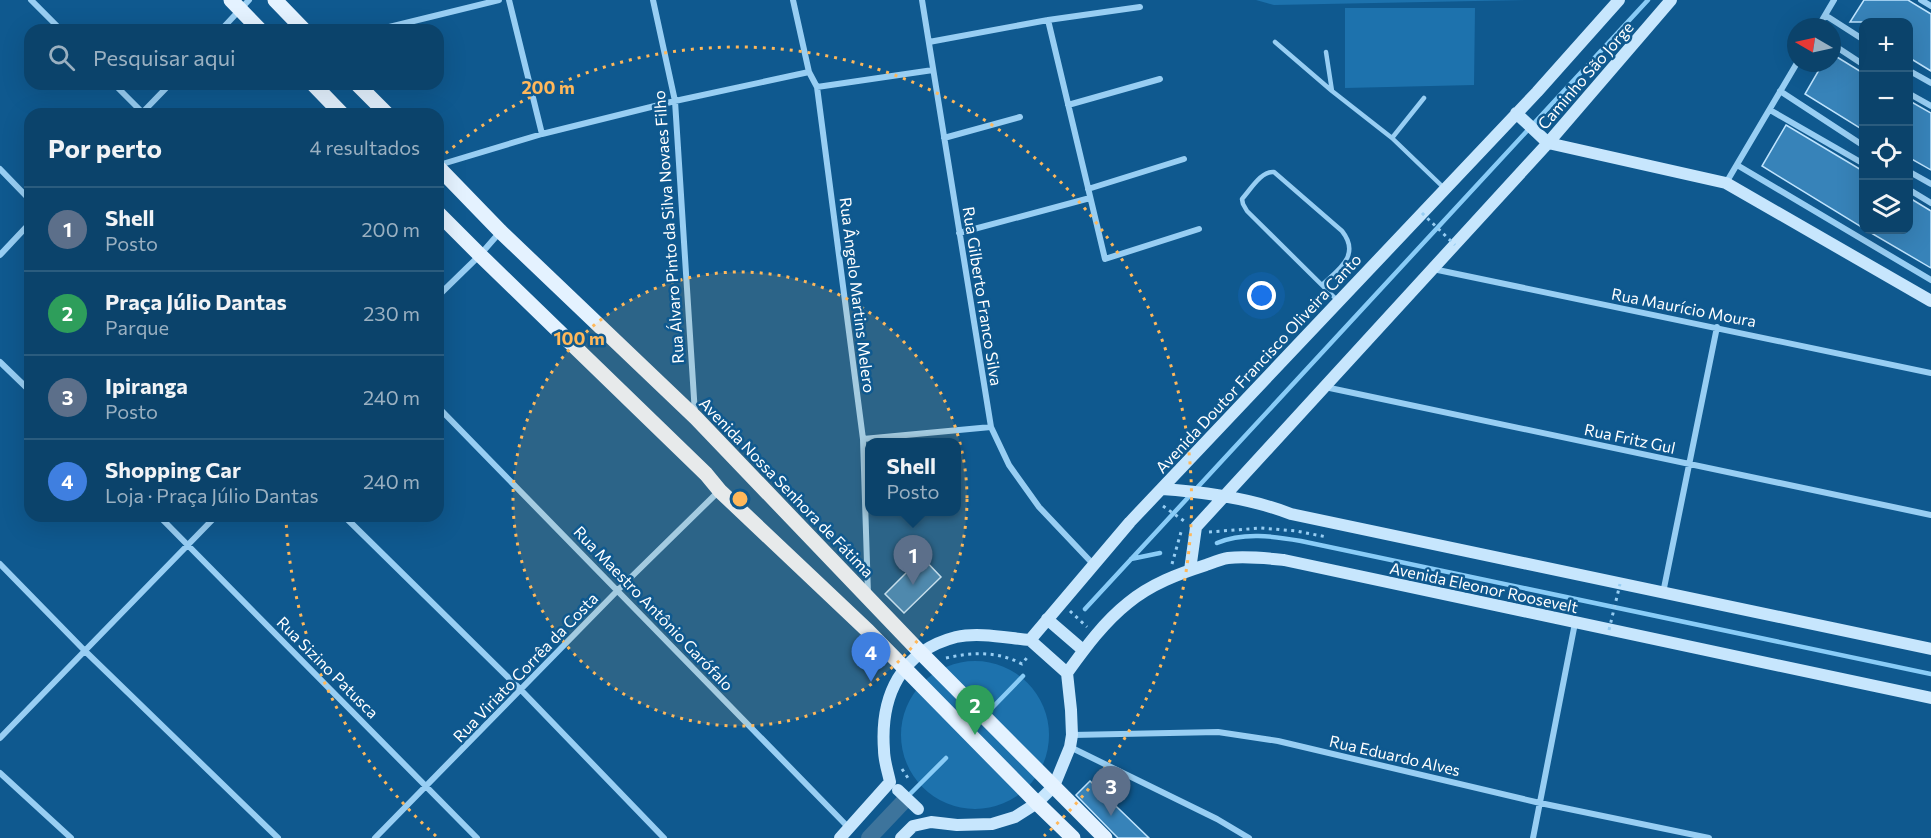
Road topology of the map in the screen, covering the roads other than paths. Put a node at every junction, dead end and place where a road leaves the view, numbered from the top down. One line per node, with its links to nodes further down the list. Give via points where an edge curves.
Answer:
1 (31, 0): 18 (street)
2 (275, 0): 21 (main road)
3 (499, 0): 22 (street)
4 (510, 0): 54 (street)
5 (653, 0): 44 (street, Rua Álvaro Pinto da Silva Novaes Filho)
6 (793, 0): 30 (street, Rua Ângelo Martins Melero)
7 (922, 0): 24 (street, Rua Gilberto Franco Silva)
8 (1619, 0): 52 (street, Caminho São Jorge)
9 (1671, 0): 57 (street, Caminho São Jorge)
10 (1834, 0): 15 (street)
11 (1921, 0): 13 (street)
12 (240, 3): 19 (street); 20 (main road)
13 (1931, 6)
14 (1140, 7): 17 (street)
15 (1825, 15): 16 (street); 23 (street)
16 (1823, 18)
17 (1048, 20): 24 (street); 45 (street)
18 (55, 24)
19 (225, 24)
20 (256, 24)
21 (298, 24)
22 (401, 24)
23 (1859, 37)
24 (929, 42): 29 (street, Rua Gilberto Franco Silva)
25 (1275, 42): 40 (lane)
26 (1841, 50): 28 (street)
27 (1326, 52): 40 (lane)
28 (1859, 62)
29 (933, 69): 35 (street); 55 (street, Rua Gilberto Franco Silva)
30 (809, 72): 35 (street, Rua Ângelo Martins Melero); 44 (street)
31 (1792, 72): 41 (street)
32 (1912, 72): 34 (street)
33 (1160, 79): 45 (street)
34 (1931, 83)
35 (817, 87): 96 (street, Rua Ângelo Martins Melero)
36 (120, 90): 47 (street)
37 (164, 90): 48 (street)
38 (319, 90): 49 (main road)
39 (363, 90): 50 (main road)
40 (1332, 91): 56 (lane)
41 (1780, 92): 51 (street); 58 (street)
42 (1913, 96): 46 (street)
43 (1424, 98): 56 (lane)
44 (675, 101): 54 (street); 93 (street, Rua Álvaro Pinto da Silva Novaes Filho)
45 (1068, 105): 68 (street)
46 (1931, 106)
47 (136, 108)
48 (148, 108)
49 (336, 108)
50 (381, 108)
51 (1770, 110): 60 (street); 62 (street)
52 (1518, 115): 57 (street); 69 (street, Avenida Doutor Francisco Oliveira Canto)
53 (1020, 117): 55 (street)
54 (542, 134): 61 (street)
55 (944, 138): 78 (street, Rua Gilberto Franco Silva)
56 (1392, 138): 69 (lane)
57 (1548, 143): 66 (street); 81 (street)
58 (1859, 143)
59 (1184, 159): 68 (street)
60 (1859, 162)
61 (444, 164)
62 (1737, 165): 66 (street); 82 (street)
63 (0, 169): 71 (street)
64 (444, 172): 77 (main road, Avenida Nossa Senhora de Fátima)
65 (1913, 174): 67 (street)
66 (1726, 183): 85 (street)
67 (1931, 184)
68 (1088, 189): 72 (street)
69 (1445, 189): 86 (street, Avenida Doutor Francisco Oliveira Canto)
70 (1913, 192): 73 (street)
71 (24, 194)
72 (1090, 198): 76 (street, via 1105,259); 78 (street)
73 (1931, 202)
74 (444, 219): 80 (main road)
75 (24, 229): 79 (street)
76 (1199, 230)
77 (501, 231): 80 (street); 93 (main road, Avenida Nossa Senhora de Fátima)
78 (960, 233): 94 (street, Rua Gilberto Franco Silva)
79 (0, 255)
80 (480, 255): 84 (street); 99 (main road)
81 (1432, 269): 87 (street, Rua Maurício Moura); 91 (street)
82 (1931, 280)
83 (1322, 285): 83 (lane, via 1243,204 1242,199 1263,175 1275,172 1349,240 1345,263); 86 (lane)
84 (444, 290)
85 (1931, 301)
86 (1339, 302): 98 (street, Avenida Doutor Francisco Oliveira Canto)
87 (1717, 327): 89 (street, Rua Maurício Moura); 97 (street)
88 (0, 362): 90 (street)
89 (1931, 373)
90 (24, 385)
91 (1324, 387): 97 (street, Rua Fritz Gul); 100 (street)
92 (444, 412): 111 (street, Rua Maestro Antônio Garófalo)
93 (696, 418): 113 (main road, Avenida Nossa Senhora de Fátima)
94 (991, 427): 95 (street); 109 (street, Rua Gilberto Franco Silva, via 1009,465 1039,507)
95 (874, 438)
96 (863, 439): 101 (street, Rua Ângelo Martins Melero)
97 (1688, 464): 102 (street, Rua Fritz Gul); 112 (street)
98 (1166, 489): 100 (street, Avenida Eleonor Roosevelt); 109 (street, Avenida Doutor Francisco Oliveira Canto)
99 (720, 491): 111 (street, Rua Viriato Corrêa da Costa); 121 (main road)
100 (1224, 496): 110 (street, via 1196,530); 112 (street, Avenida Eleonor Roosevelt, via 1291,514)
101 (865, 502)
102 (1931, 515)
103 (865, 516): 113 (street, Rua Ângelo Martins Melero)
104 (165, 522): 107 (street, Rua Sizino Patusca)
105 (210, 522): 107 (street)
106 (351, 522): 123 (street)
107 (188, 544): 119 (street); 130 (street, Rua Sizino Patusca)
108 (0, 564): 119 (street)
109 (1093, 564): 114 (street, Avenida Doutor Francisco Oliveira Canto)
110 (1190, 570): 115 (street, Avenida Eleonor Roosevelt, via 1226,559 1257,556); 118 (street, Avenida Eleonor Roosevelt, via 1152,586 1126,604)
111 (618, 590): 123 (street, Rua Viriato Corrêa da Costa); 134 (street, Rua Maestro Antônio Garófalo)
112 (1663, 593): 117 (street, Avenida Eleonor Roosevelt)
113 (868, 597): 120 (main road, Avenida Nossa Senhora de Fátima)
114 (1047, 619): 116 (street, Avenida Doutor Francisco Oliveira Canto); 118 (street)
115 (1575, 623): 124 (street, Avenida Eleonor Roosevelt); 131 (street)
116 (1030, 640): 120 (street, via 956,637); 122 (street)
117 (1931, 649)
118 (1083, 650): 122 (street, Avenida Eleonor Roosevelt)
119 (85, 651): 125 (street); 136 (street)
120 (920, 652): 121 (street); 129 (main road, Avenida Nossa Senhora de Fátima)
121 (904, 668): 128 (street, via 889,700 884,725 884,752); 132 (main road)
122 (1067, 672): 126 (street)
123 (521, 690): 130 (street, Rua Viriato Corrêa da Costa); 139 (street)
124 (1931, 698)
125 (0, 738)
126 (1071, 741): 129 (street); 131 (street, Rua Eduardo Alves, via 1218,732 1278,741); 144 (street)
127 (0, 773): 135 (street)
128 (894, 786): 133 (street, bridge); 134 (street)
129 (1054, 786): 132 (street); 143 (main road, Avenida Nossa Senhora de Fátima)
130 (426, 787): 137 (street, Rua Viriato Corrêa da Costa); 138 (street, Rua Sizino Patusca)
131 (1540, 803): 145 (street); 146 (street, Rua Eduardo Alves)
132 (1037, 804): 133 (street, via 1016,817 992,824); 142 (main road)
133 (931, 822): 141 (street, via 913,826)
134 (849, 828): 140 (street)
135 (71, 838)
136 (278, 838)
137 (375, 838)
138 (477, 838)
139 (664, 838)
140 (840, 838)
141 (901, 838)
142 (1073, 838)
143 (1105, 838)
144 (1248, 838)
145 (1533, 838)
146 (1709, 838)

